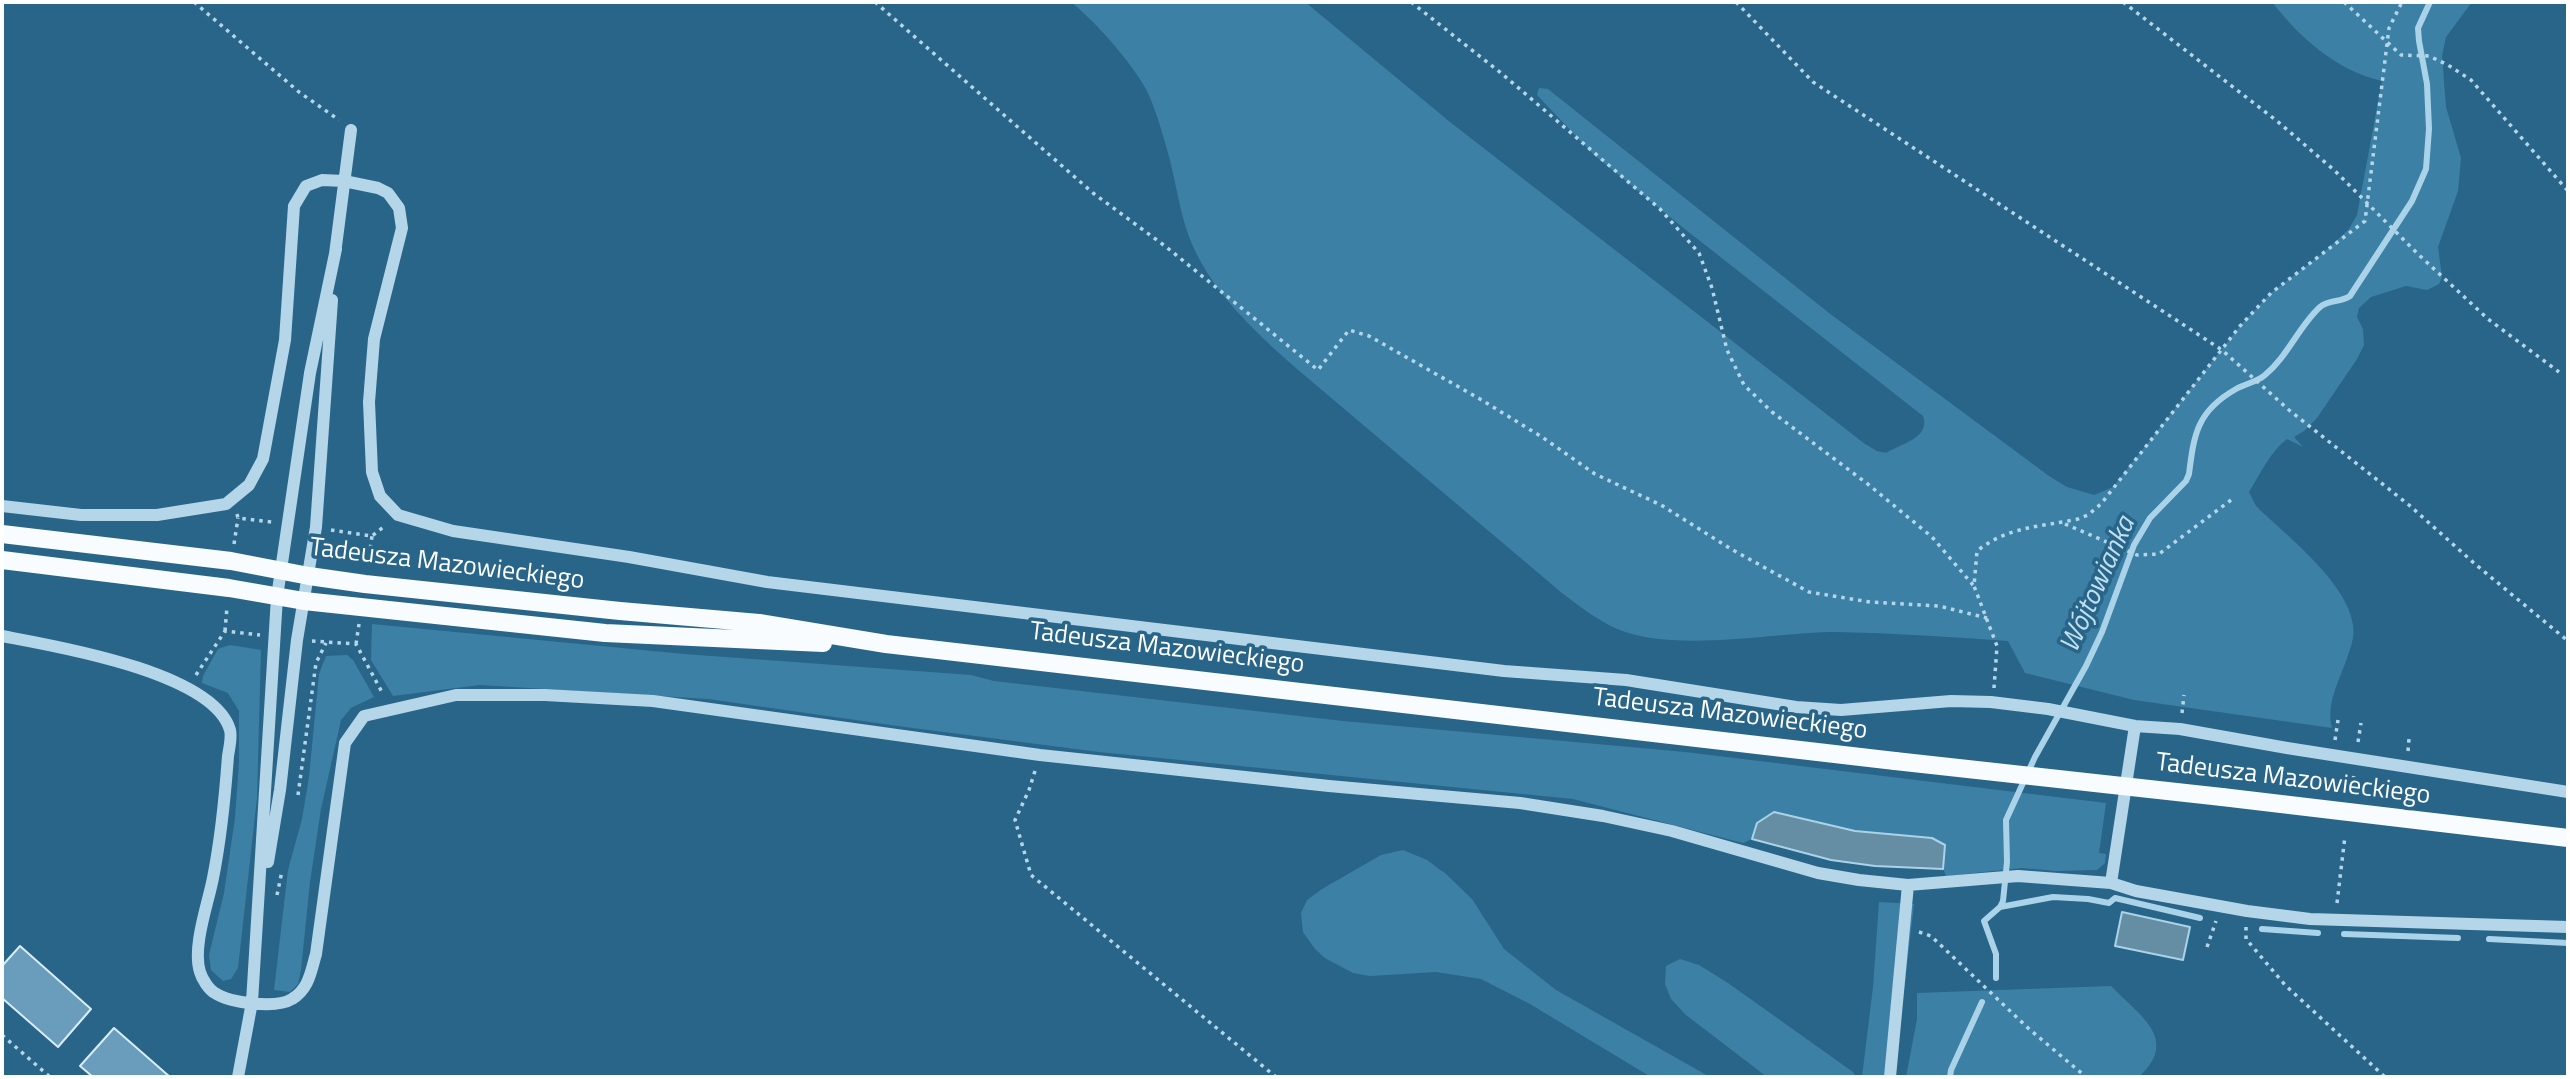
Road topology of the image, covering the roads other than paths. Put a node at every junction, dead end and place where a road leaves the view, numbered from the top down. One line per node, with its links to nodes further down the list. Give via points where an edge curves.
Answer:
1 (351, 130): 2 (street)
2 (344, 181): 3 (street); 4 (street, via 322,180 306,186 294,206 285,340 263,459 249,485 226,503 157,515 81,515); 13 (street, via 388,193 399,208 402,228 374,339 369,402 372,472 380,496 398,514 453,531 766,582 1504,671 1626,680 1796,707 1841,710 1990,702)
3 (336, 249): 7 (street, via 310,373); 8 (street)
4 (2, 506)
5 (2, 534): 7 (main road, Tadeusza Mazowieckiego)
6 (2, 560): 9 (main road, Tadeusza Mazowieckiego)
7 (281, 571): 8 (main road, Tadeusza Mazowieckiego); 9 (street)
8 (309, 576): 10 (street); 12 (main road, Tadeusza Mazowieckiego, via 759,623)
9 (277, 597): 10 (main road, Tadeusza Mazowieckiego); 18 (street)
10 (304, 601): 12 (main road, Tadeusza Mazowieckiego, via 605,633); 18 (street)
11 (2, 636): 20 (street, via 59,646 160,675 189,687 214,705 231,731 218,854 197,954 200,973 212,992)
12 (886, 644): 15 (main road, Tadeusza Mazowieckiego, bridge)
13 (2135, 726): 14 (street, via 2180,729); 16 (street)
14 (2568, 792)
15 (2568, 838)
16 (2111, 883): 17 (street, via 2018,876); 19 (street, via 2247,911 2335,920)
17 (1908, 885): 20 (street, via 1818,873 1672,831 1520,803 1040,755 653,701 456,695 364,716 345,743 308,983 292,999 274,1005); 22 (street)
18 (259, 911): 20 (street)
19 (2568, 927)
20 (252, 1002): 21 (street)
21 (238, 1077)
22 (1890, 1077)

